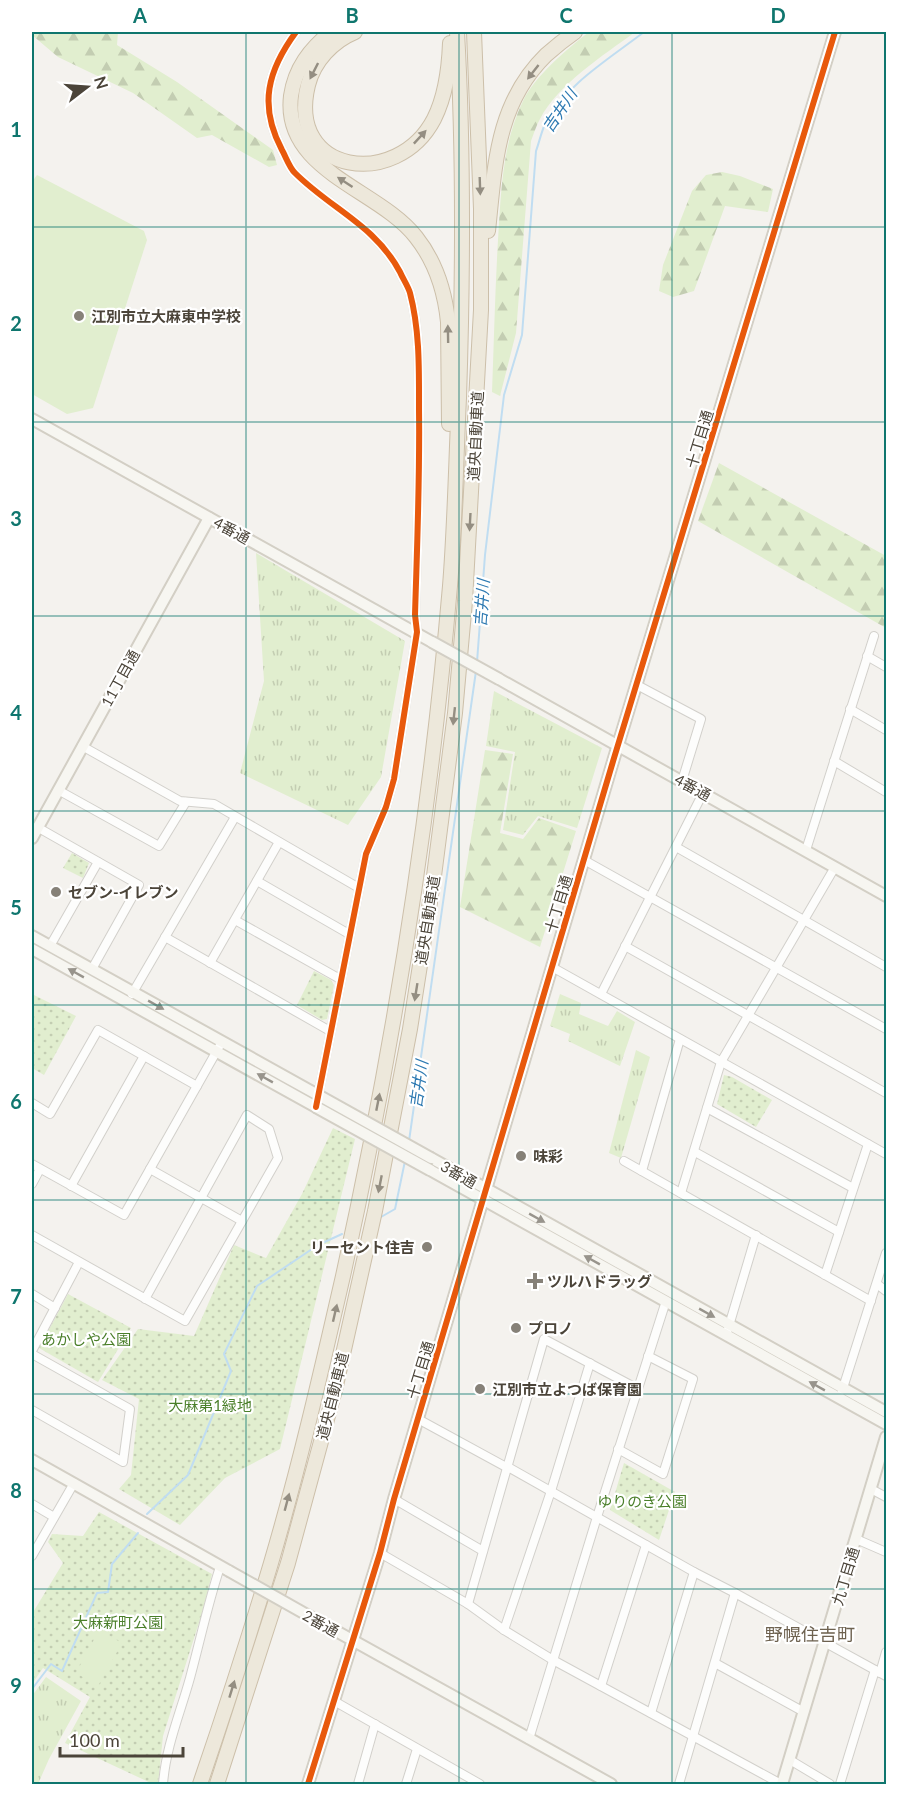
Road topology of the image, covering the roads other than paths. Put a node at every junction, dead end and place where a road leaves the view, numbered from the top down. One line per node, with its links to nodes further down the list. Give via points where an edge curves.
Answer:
1 (296, 32): 12 (street, via 273,71 269,94 269,118 278,142 294,172 373,235 394,261 409,289 415,313 420,464)
2 (331, 32): 11 (highway, one-way to 2, via 448,322 442,288 417,237 388,210 315,160 293,124 293,86 303,60)
3 (355, 32): 6 (highway, one-way to 6, via 322,56 310,76 304,100 306,124 315,139 326,153 347,163 392,159 426,131 449,74)
4 (574, 32): 8 (highway, one-way to 8, via 546,56 509,109 494,173)
5 (835, 32): 16 (street, 十丁目通)
6 (454, 38): 11 (highway, 道央自動車道, via 461,108 462,310)
7 (475, 38): 8 (highway, 道央自動車道, one-way to 8)
8 (481, 310): 147 (highway, 道央自動車道, one-way to 147, via 455,713 410,1029 335,1390 288,1563)
9 (32, 419): 10 (street, 4番通)
10 (209, 518): 12 (street, 4番通); 20 (street, 11丁目通)
11 (450, 582): 146 (highway, 道央自動車道, one-way to 11, via 272,1560 318,1386 357,1210 418,873)
12 (417, 632): 19 (street, 4番通, bridge); 37 (street, via 394,779 366,854)
13 (873, 636): 14 (street)
14 (867, 656): 15 (street); 17 (street)
15 (886, 667)
16 (636, 685): 19 (street, 十丁目通); 22 (street, via 701,719)
17 (850, 709): 18 (street); 21 (street)
18 (886, 730)
19 (618, 745): 22 (street, 4番通); 33 (street, 十丁目通)
20 (82, 746): 23 (street, 11丁目通); 26 (street)
21 (834, 761): 24 (street); 32 (street)
22 (682, 781): 25 (street, 4番通)
23 (58, 790): 26 (street, via 159,846); 28 (street, 11丁目通)
24 (886, 792)
25 (703, 793): 31 (street); 32 (street, 4番通)
26 (186, 802): 27 (street, via 214,804)
27 (235, 817): 30 (street); 44 (street)
28 (37, 827): 29 (street, 11丁目通); 34 (street)
29 (32, 838)
30 (279, 842): 36 (street); 37 (street)
31 (676, 847): 39 (street); 41 (street)
32 (806, 850): 35 (street, 4番通)
33 (584, 861): 39 (street); 49 (street, 十丁目通)
34 (98, 862): 45 (street); 52 (street, via 139,885)
35 (835, 867): 38 (street, 4番通); 41 (street)
36 (257, 880): 40 (street); 42 (street)
37 (359, 888): 42 (street)
38 (886, 896)
39 (650, 897): 46 (street); 51 (street)
40 (235, 920): 48 (street); 53 (street)
41 (804, 920): 50 (street); 51 (street)
42 (349, 934): 53 (street)
43 (32, 936): 45 (street, 3番通)
44 (165, 937): 48 (street); 55 (street)
45 (50, 946): 52 (street, 3番通)
46 (625, 946): 54 (street); 56 (street)
47 (32, 949): 55 (street, 3番通, one-way to 47)
48 (210, 963): 58 (street)
49 (552, 967): 54 (street); 81 (street, 十丁目通)
50 (886, 967)
51 (776, 968): 56 (street); 57 (street)
52 (92, 969): 55 (street, 3番通)
53 (340, 979): 58 (street)
54 (601, 994): 59 (street)
55 (130, 997): 60 (street, 3番通)
56 (748, 1015): 62 (street); 64 (street)
57 (886, 1029)
58 (330, 1031): 65 (street)
59 (681, 1039): 62 (street); 76 (street)
60 (220, 1047): 63 (street); 65 (street, 3番通); 67 (street, 3番通, one-way to 60)
61 (144, 1056): 63 (street); 66 (street, via 98,1030 50,1114); 78 (street)
62 (721, 1062): 68 (street); 69 (street)
63 (197, 1086): 75 (street)
64 (886, 1093)
65 (318, 1095): 67 (street); 81 (street, 3番通, bridge, via 431,1158)
66 (32, 1103)
67 (316, 1107): 81 (street, 3番通, bridge, via 430,1170)
68 (707, 1108): 70 (street); 79 (street)
69 (868, 1144): 71 (street); 79 (street)
70 (694, 1152): 80 (street); 84 (street)
71 (886, 1155)
72 (624, 1161): 76 (street)
73 (32, 1164): 74 (street)
74 (40, 1169): 77 (street); 78 (street)
75 (150, 1169): 78 (street, via 124,1215); 82 (street)
76 (642, 1171): 80 (street)
77 (32, 1184)
78 (71, 1186)
79 (853, 1188): 84 (street)
80 (681, 1193): 86 (street)
81 (485, 1195): 94 (street, 3番通, one-way to 81); 97 (street, 3番通, one-way to 97); 105 (street, 十丁目通)
82 (201, 1198): 83 (street); 83 (street, via 247,1115 270,1128 278,1158); 93 (street)
83 (242, 1221): 93 (street, via 185,1321)
84 (839, 1232): 89 (street)
85 (32, 1235): 88 (street)
86 (756, 1235): 89 (street); 97 (street)
87 (886, 1253): 90 (street)
88 (80, 1262): 93 (street); 96 (street)
89 (825, 1275): 95 (street)
90 (877, 1284): 91 (street); 95 (street)
91 (886, 1291)
92 (32, 1294): 96 (street)
93 (145, 1299)
94 (666, 1301): 97 (street, 3番通); 99 (street)
95 (871, 1301): 102 (street)
96 (55, 1308): 98 (street)
97 (727, 1330): 102 (street, 3番通)
98 (32, 1352): 103 (street, via 130,1409 123,1462)
99 (648, 1356): 101 (street); 108 (street, via 693,1379 663,1474)
100 (590, 1363): 101 (street); 110 (street, via 544,1339); 113 (street)
101 (638, 1389): 108 (street)
102 (841, 1393): 104 (street, 3番通); 106 (street, 3番通)
103 (32, 1410)
104 (886, 1412)
105 (418, 1419): 110 (street); 115 (street, 十丁目通)
106 (886, 1424)
107 (886, 1437): 112 (street, 九丁目通)
108 (618, 1449): 118 (street)
109 (32, 1460): 111 (street, 2番通)
110 (508, 1468): 113 (street); 121 (street)
111 (74, 1483): 117 (street); 125 (street, 2番通)
112 (871, 1489): 114 (street); 119 (street, 九丁目通)
113 (550, 1491): 118 (street); 129 (street)
114 (886, 1497)
115 (394, 1499): 121 (street); 123 (street, 十丁目通)
116 (32, 1504): 117 (street)
117 (54, 1516): 124 (street)
118 (597, 1517): 120 (street); 133 (street)
119 (856, 1539): 122 (street); 131 (street, 九丁目通)
120 (646, 1545): 126 (street); 136 (street)
121 (483, 1551): 128 (street)
122 (886, 1552)
123 (380, 1553): 128 (street); 130 (street, 十丁目通)
124 (32, 1556)
125 (224, 1569): 130 (street, 2番通, bridge); 145 (street, via 212,1591 165,1761)
126 (694, 1572): 127 (street); 139 (street)
127 (735, 1593): 131 (street); 134 (street)
128 (468, 1604): 129 (street)
129 (504, 1630): 133 (street)
130 (352, 1640): 137 (street, 十丁目通); 142 (street, 2番通)
131 (825, 1641): 135 (street); 138 (street, 九丁目通)
132 (886, 1652): 135 (street)
133 (553, 1660): 136 (street); 142 (street)
134 (715, 1663): 138 (street); 141 (street)
135 (881, 1673): 156 (street)
136 (601, 1686): 139 (street)
137 (334, 1701): 140 (street); 148 (street, 十丁目通)
138 (804, 1712): 144 (street, 九丁目通)
139 (651, 1713): 141 (street)
140 (375, 1724): 143 (street); 149 (street)
141 (693, 1736): 153 (street); 154 (street)
142 (528, 1739): 152 (street, 2番通)
143 (417, 1749): 150 (street); 151 (street)
144 (790, 1760): 154 (street, 九丁目通); 155 (street)
145 (163, 1785)
146 (200, 1785)
147 (217, 1785)
148 (308, 1785)
149 (358, 1785)
150 (406, 1785)
151 (480, 1785)
152 (611, 1785)
153 (679, 1785)
154 (782, 1785)
155 (830, 1785)
156 (840, 1785)

